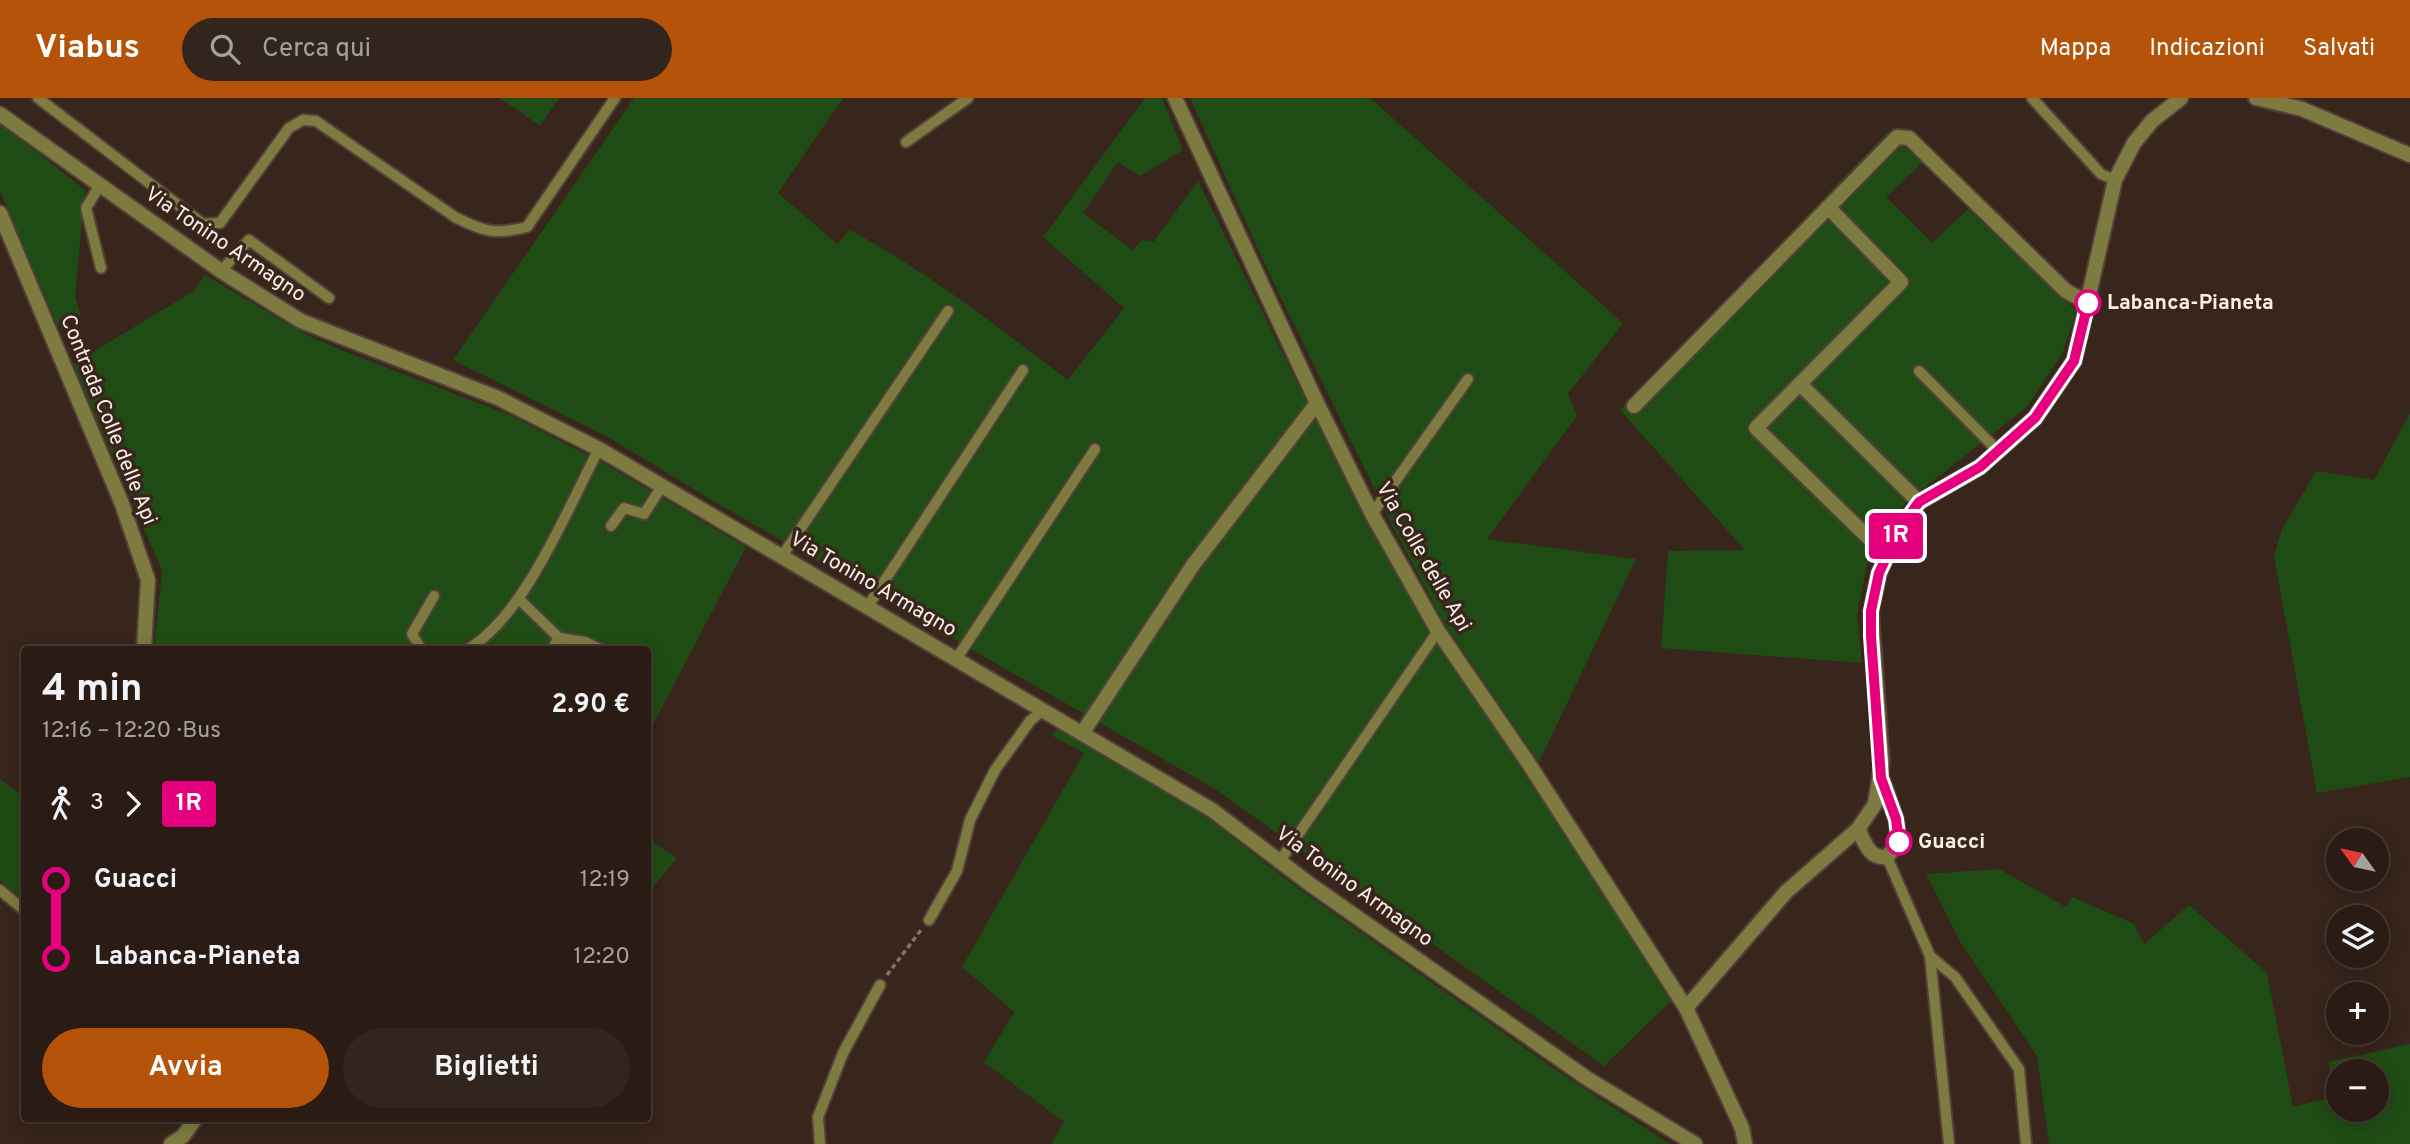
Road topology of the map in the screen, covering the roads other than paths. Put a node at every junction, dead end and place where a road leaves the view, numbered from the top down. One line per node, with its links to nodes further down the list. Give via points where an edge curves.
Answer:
1 (38, 98): 2 (lane, via 203,224 220,223 289,128 303,120 316,121 455,218 500,234 527,227)
2 (615, 98)
3 (968, 98): 10 (lane)
4 (1175, 98): 25 (street, Via Colle delle Api)
5 (2032, 98): 12 (lane, via 2101,174)
6 (2181, 98): 12 (street, via 2134,143)
7 (2256, 98): 8 (street)
8 (2304, 103): 11 (street)
9 (0, 114): 13 (street, Via Tonino Armagno)
10 (906, 142)
11 (2410, 155)
12 (2115, 180): 19 (street)
13 (100, 185): 16 (lane, via 86,208); 17 (street, Via Tonino Armagno)
14 (1828, 207): 19 (street, via 1897,137 1909,138 2066,291); 24 (street, via 1901,282); 26 (street)
15 (0, 212): 41 (street, Contrada Colle delle Api, via 148,580)
16 (101, 268)
17 (221, 271): 18 (lane, via 249,240); 27 (street, Via Tonino Armagno, via 301,321 498,398)
18 (329, 298)
19 (2088, 303): 29 (street, via 2074,361 2035,418)
20 (948, 311): 34 (lane)
21 (1023, 370): 38 (lane)
22 (1919, 371): 29 (lane)
23 (1468, 379): 32 (lane)
24 (1800, 384): 31 (street); 35 (street, via 1756,428)
25 (1317, 403): 32 (street, Via Colle delle Api); 48 (street, via 1193,565)
26 (1634, 406)
27 (599, 449): 30 (street, Via Tonino Armagno); 37 (lane)
28 (1095, 449): 46 (lane)
29 (1998, 451): 31 (street, via 1980,467)
30 (662, 486): 33 (lane, via 644,514 624,508); 34 (street, Via Tonino Armagno)
31 (1919, 502): 35 (street)
32 (1372, 514): 39 (street, Via Colle delle Api)
33 (611, 526)
34 (782, 556): 38 (street, Via Tonino Armagno)
35 (1887, 556): 49 (street, via 1871,611)
36 (434, 596): 42 (lane, via 412,634)
37 (519, 600): 40 (lane); 43 (lane)
38 (868, 606): 46 (street, Via Tonino Armagno)
39 (1438, 631): 52 (lane); 58 (street, Via Colle delle Api)
40 (559, 638): 44 (lane); 45 (lane)
41 (144, 646)
42 (419, 646)
43 (473, 646)
44 (554, 646)
45 (594, 646)
46 (957, 658): 47 (street, Via Tonino Armagno)
47 (1044, 709): 48 (street, Via Tonino Armagno); 55 (lane, via 1030,721 995,771 970,820 957,871)
48 (1083, 732): 52 (street, Via Tonino Armagno, via 1212,810)
49 (1881, 778): 50 (street, via 1875,804); 51 (street, via 1899,842)
50 (1858, 829): 51 (street, via 1872,855); 58 (street, via 1786,892)
51 (1887, 857): 56 (lane)
52 (1280, 861): 62 (street, Via Tonino Armagno, via 1588,1079)
53 (0, 890): 54 (lane)
54 (21, 908)
55 (929, 920)
56 (1930, 956): 64 (lane); 65 (lane, via 1955,976 2019,1069)
57 (880, 985): 61 (lane, via 843,1053 818,1116)
58 (1686, 1008): 63 (street, Via Colle delle Api, via 1742,1128)
59 (193, 1122): 60 (street)
60 (171, 1144)
61 (820, 1144)
62 (1695, 1144)
63 (1745, 1144)
64 (1949, 1144)
65 (2026, 1144)

